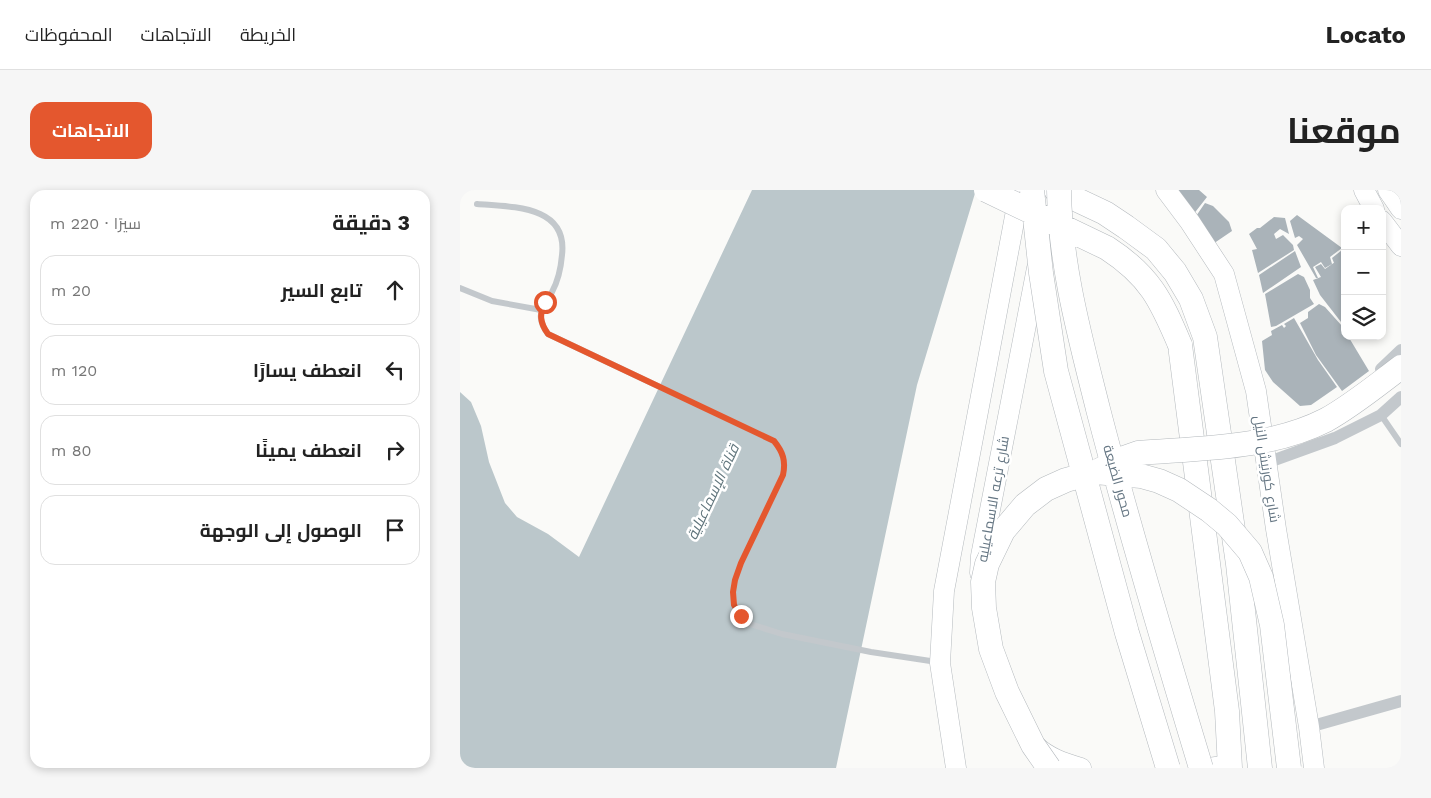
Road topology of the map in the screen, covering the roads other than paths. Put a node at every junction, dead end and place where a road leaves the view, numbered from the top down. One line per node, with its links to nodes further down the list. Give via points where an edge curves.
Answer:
1 (986, 190): 26 (highway, bridge, via 1107,248 1123,259 1152,288 1180,345 1227,711)
2 (1020, 190): 23 (main road, via 944,591)
3 (1032, 190): 30 (highway, bridge, via 1056,371 1127,633)
4 (1056, 190): 29 (main road, شارع ترعه الاسماعيليه, via 981,556 978,596 980,637 988,675 1005,710 1041,751); 31 (highway, محور الضبعة, bridge, via 1070,298 1109,451); 32 (highway, via 1105,213 1156,249 1175,272 1205,337 1239,574)
5 (1166, 190): 19 (main road, شارع كورنيش النيل, via 1224,274 1256,391)
6 (1364, 190): 9 (main road)
7 (1388, 190): 10 (main road)
8 (477, 204): 14 (lane, via 545,214 555,222 563,246 561,264 552,292)
9 (1372, 205)
10 (1401, 209)
11 (1386, 226): 12 (main road)
12 (1401, 246)
13 (460, 288): 14 (lane, via 492,301)
14 (541, 310): 23 (lane, via 540,318 548,334 774,441 780,448 784,457 783,475 741,563 733,592 734,605 750,624 782,634)
15 (1401, 350): 19 (street, via 1372,377 1331,406)
16 (1401, 367): 22 (highway, bridge, via 1357,401 1325,420 1291,434 1251,443 1138,453)
17 (1401, 397): 18 (street)
18 (1381, 415): 20 (lane); 21 (street, via 1334,438)
19 (1262, 436): 21 (main road, شارع كورنيش النيل)
20 (1401, 444)
21 (1266, 462): 25 (main road, شارع كورنيش النيل)
22 (1095, 472): 28 (highway, bridge, via 1046,489 1025,505 1003,531 987,564 983,582 990,649 1033,745); 33 (highway, bridge, via 1141,476 1179,490 1226,524 1250,552 1261,577 1272,625)
23 (940, 663): 27 (main road)
24 (1401, 701): 25 (street)
25 (1309, 727): 34 (main road, شارع كورنيش النيل)
26 (1223, 767)
27 (956, 768)
28 (1049, 768)
29 (1080, 768)
30 (1168, 768)
31 (1200, 768)
32 (1260, 768)
33 (1289, 768)
34 (1314, 768)

